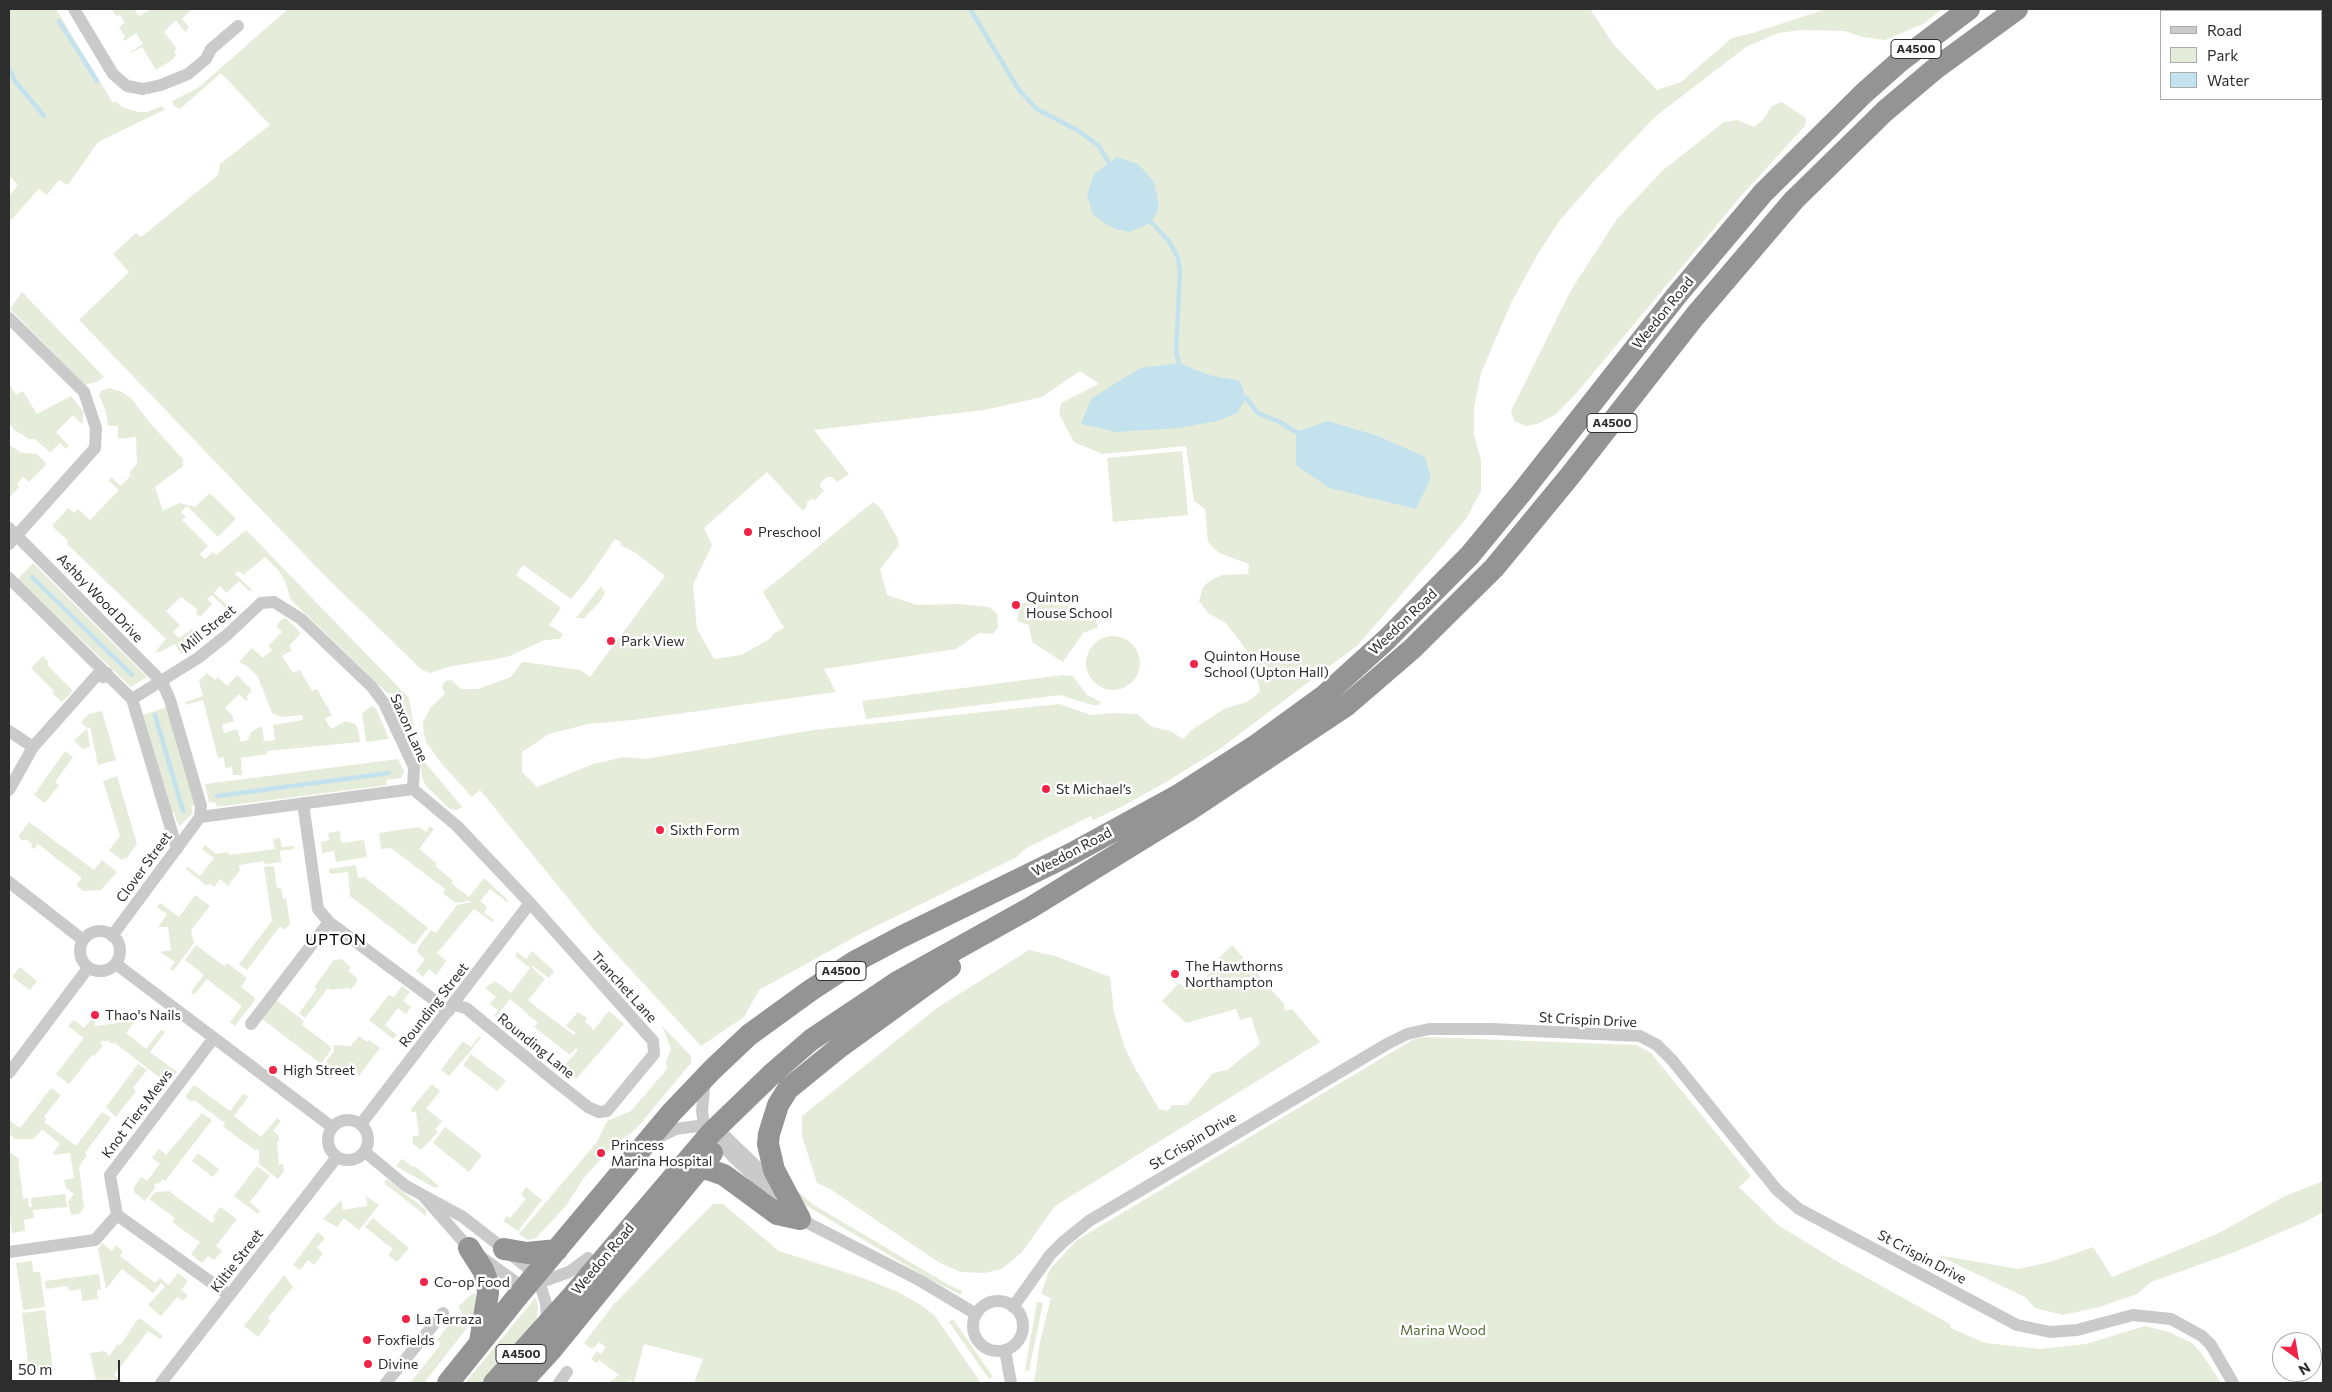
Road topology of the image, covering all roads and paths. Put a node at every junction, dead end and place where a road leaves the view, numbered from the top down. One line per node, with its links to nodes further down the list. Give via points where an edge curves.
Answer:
1 (74, 9): 4 (street, via 113,74 127,86 143,89 188,74)
2 (1969, 9): 31 (highway, Weedon Road / A4500, via 1864,93 1763,193 1677,295 1470,555 1386,640 1324,696 1258,744 1177,796 1071,854 854,962 750,1036)
3 (2017, 9): 22 (highway, Weedon Road / A4500, via 1936,68 1885,111 1794,200 1695,316 1570,477 1494,568 1412,649 1347,705 1271,756 1186,812)
4 (238, 26)
5 (9, 318): 6 (street, via 84,392 96,428 95,448)
6 (11, 536): 10 (street, Ashby Wood Drive)
7 (9, 578): 9 (street)
8 (274, 602): 10 (street, Mill Street, via 261,603 216,644); 14 (street, Saxon Lane, via 301,619 376,692 414,767)
9 (107, 673): 11 (street); 13 (street, via 103,677 98,674)
10 (162, 682): 11 (street); 17 (street, Ashby Wood Drive, via 201,806)
11 (132, 699): 18 (street)
12 (9, 731): 13 (street)
13 (33, 747): 15 (street)
14 (412, 789): 16 (street); 20 (street, Tranchet Lane, via 457,826)
15 (9, 790)
16 (303, 803): 17 (street); 21 (street, via 318,909)
17 (200, 817): 18 (street, Clover Street)
18 (177, 849): 23 (street, Clover Street)
19 (9, 882): 24 (street)
20 (530, 903): 27 (street, Rounding Street); 32 (street, Tranchet Lane, via 653,1041 654,1054 607,1111)
21 (330, 922): 27 (street, Rounding Lane); 28 (street)
22 (998, 926): 35 (highway, Weedon Road / A4500, via 908,976 811,1040 772,1073); 43 (highway, via 959,960 788,1088 778,1105 768,1144 774,1170)
23 (112, 936): 24 (street, via 102,931); 25 (street, via 120,946)
24 (83, 940): 26 (street, via 79,951)
25 (116, 964): 26 (street, via 98,972); 29 (street)
26 (88, 968): 30 (street)
27 (451, 1008): 32 (street, Rounding Lane, via 466,1008 588,1107); 33 (street, Rounding Street)
28 (251, 1024)
29 (213, 1039): 34 (street); 42 (street, Knot Tiers Mews, via 110,1175)
30 (9, 1073)
31 (705, 1077): 35 (street, via 702,1110); 36 (highway, Weedon Road / A4500)
32 (599, 1112)
33 (361, 1124): 34 (street, via 349,1119); 37 (street, via 368,1134)
34 (332, 1127): 38 (street, via 328,1146)
35 (721, 1139): 36 (street, Weedon Road, via 676,1129); 39 (highway, Weedon Road); 40 (highway, Weedon Road / A4500); 43 (street, via 774,1182)
36 (646, 1144): 46 (highway, Weedon Road / A4500)
37 (365, 1152): 38 (street, via 348,1160); 41 (street, via 406,1186)
38 (336, 1157): 50 (street, Kiltie Street)
39 (699, 1169): 40 (highway); 43 (highway, via 724,1175 777,1214); 62 (highway, Weedon Road)
40 (672, 1177): 48 (highway, via 650,1184); 54 (highway, Weedon Road / A4500)
41 (424, 1196): 44 (street); 45 (street, via 463,1217)
42 (116, 1215): 47 (street, via 95,1240); 50 (street)
43 (800, 1219): 53 (street, via 919,1280)
44 (469, 1248): 49 (street); 55 (highway, via 487,1280 488,1293)
45 (504, 1249): 46 (highway, via 527,1253); 49 (street)
46 (557, 1250): 49 (highway, Weedon Road / A4500)
47 (9, 1252)
48 (588, 1258): 49 (street, via 568,1272)
49 (534, 1282): 54 (street, via 546,1303); 55 (highway, Weedon Road / A4500)
50 (229, 1295): 58 (street, Kiltie Street)
51 (1014, 1307): 53 (street, via 1001,1301 991,1302); 56 (street, via 1022,1319 1023,1329 1014,1346); 65 (street, St Crispin Drive, via 1050,1255 1089,1221 1407,1034 1429,1029 1456,1029 1640,1036 1657,1045 1672,1060 1777,1190 1799,1209 2017,1325 2050,1332 2077,1330 2133,1315 2171,1318 2207,1340)
52 (443, 1314): 59 (street)
53 (976, 1314): 56 (street, via 973,1324 979,1342 986,1348)
54 (547, 1325): 61 (highway, Weedon Road / A4500)
55 (479, 1345): 60 (highway, Weedon Road / A4500)
56 (1005, 1350): 64 (street)
57 (567, 1372): 63 (street)
58 (161, 1383)
59 (386, 1383)
60 (448, 1383)
61 (494, 1383)
62 (521, 1383)
63 (559, 1383)
64 (1011, 1383)
65 (2233, 1383)

